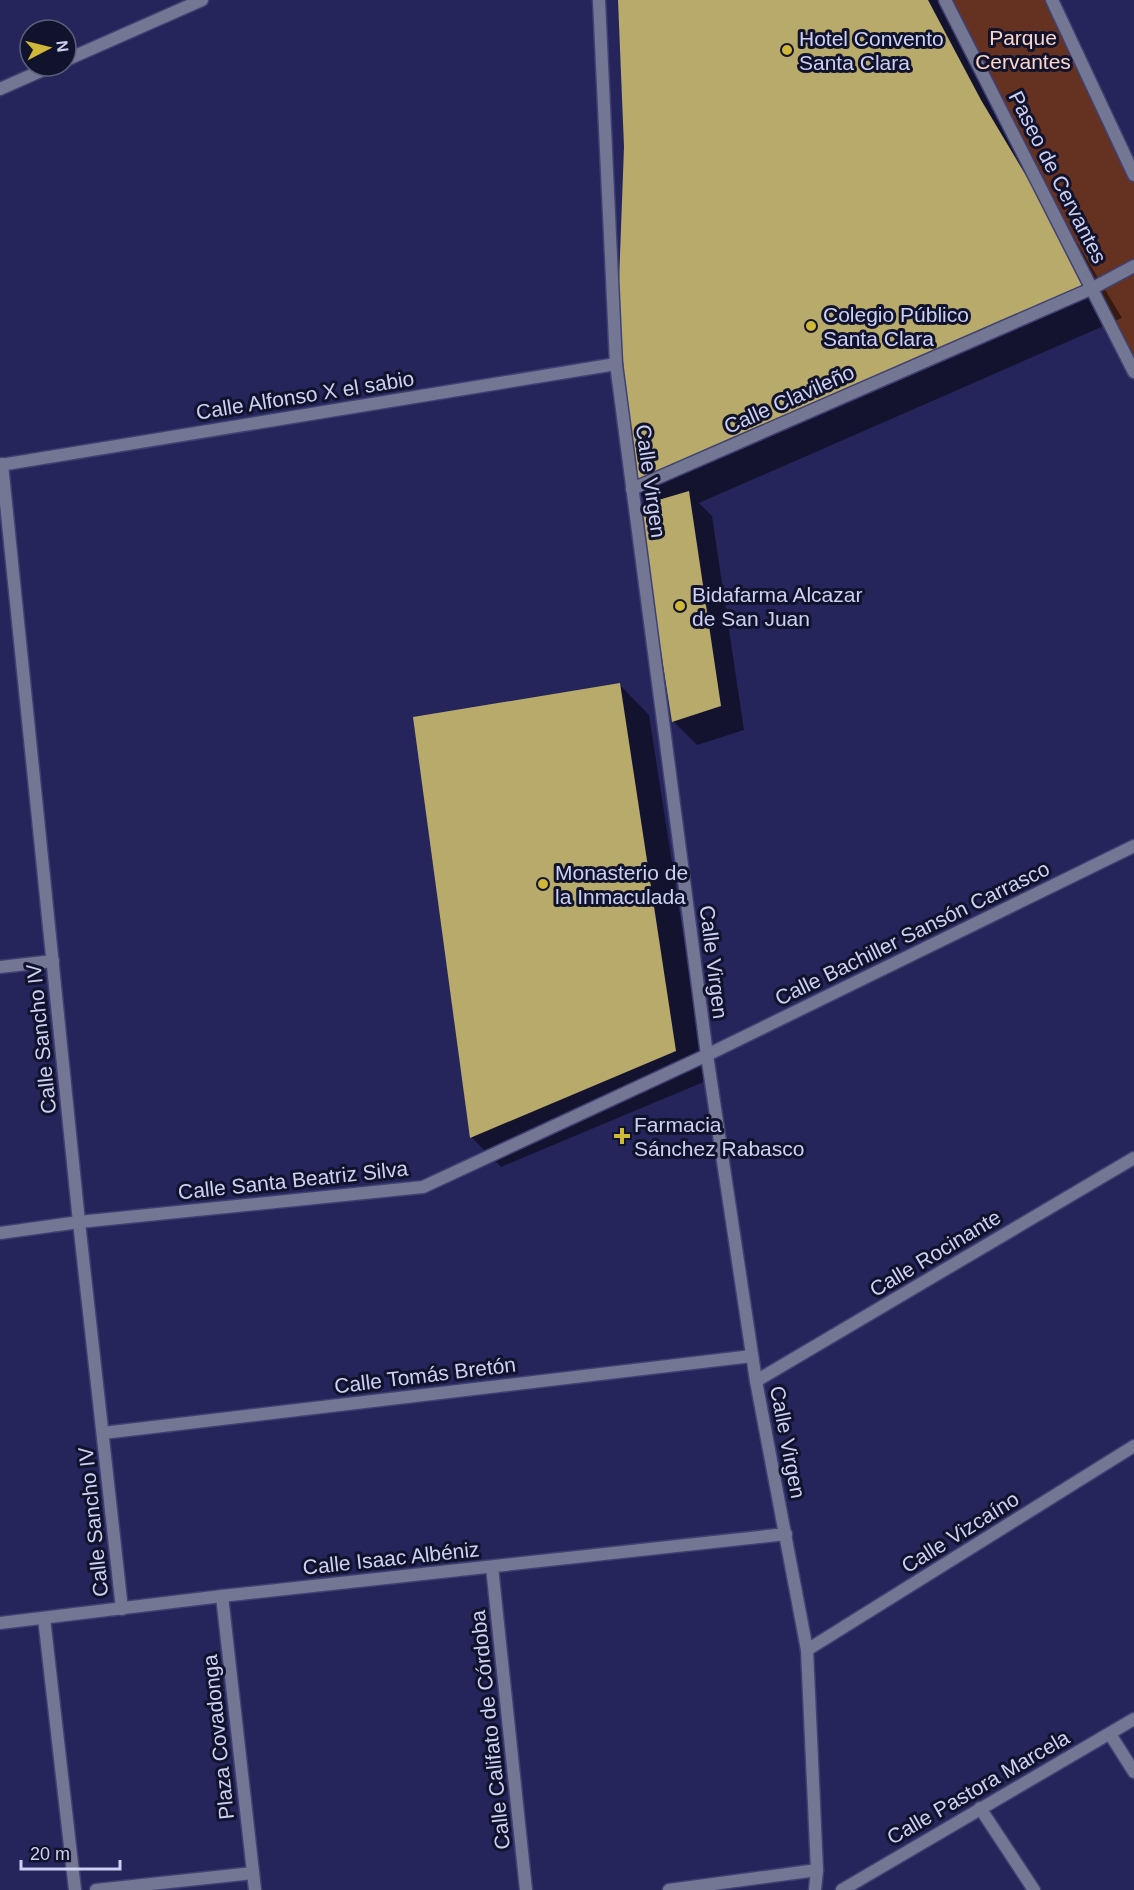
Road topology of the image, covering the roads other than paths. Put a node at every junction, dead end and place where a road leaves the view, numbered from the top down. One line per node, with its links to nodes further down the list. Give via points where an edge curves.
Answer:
1 (202, 0): 5 (street)
2 (599, 0): 11 (street, Calle Virgen)
3 (945, 0): 10 (street, Paseo de Cervantes)
4 (1053, 0): 8 (street)
5 (78, 55)
6 (25, 78): 7 (street)
7 (0, 89)
8 (1134, 175)
9 (1134, 266): 10 (street, Calle Clavileño)
10 (1093, 288): 12 (street, Paseo de Cervantes); 14 (street, Calle Clavileño)
11 (616, 364): 13 (street, Calle Alfonso X el sabio); 14 (street, Calle Virgen)
12 (1134, 372)
13 (1, 464): 16 (street, Calle Sancho IV)
14 (632, 489): 18 (street, Calle Virgen)
15 (1134, 846): 18 (street, Calle Bachiller Sansón Carrasco)
16 (52, 961): 17 (street); 20 (street, Calle Sancho IV)
17 (0, 967)
18 (707, 1055): 20 (street, Calle Santa Beatriz Silva, via 423,1187); 22 (street, Calle Virgen)
19 (1134, 1158): 23 (street, Calle Rocinante)
20 (79, 1222): 21 (street, Calle Santa Beatriz Silva); 24 (street, Calle Sancho IV)
21 (0, 1233)
22 (752, 1356): 23 (street, Calle Virgen); 24 (street, Calle Tomás Bretón)
23 (756, 1381): 26 (street, Calle Virgen)
24 (103, 1433): 29 (street, Calle Sancho IV)
25 (1134, 1446): 32 (street, Calle Vizcaíno)
26 (786, 1534): 27 (street, Calle Isaac Albéniz); 32 (street, Calle Virgen)
27 (492, 1567): 28 (street, Calle Isaac Albéniz); 42 (street, Calle Califato de Córdoba)
28 (222, 1596): 29 (street, Calle Isaac Albéniz); 38 (street, Plaza Covadonga)
29 (122, 1609): 30 (street, Calle Isaac Albéniz)
30 (44, 1618): 31 (street, Calle Isaac Albéniz); 39 (street)
31 (0, 1623)
32 (807, 1650): 37 (street, Calle Virgen)
33 (1134, 1719): 34 (street, Calle Pastora Marcela)
34 (1110, 1734): 35 (street); 36 (street, Calle Pastora Marcela)
35 (1134, 1772)
36 (980, 1808): 45 (street, Calle Pastora Marcela); 46 (street)
37 (817, 1870): 43 (street); 44 (street, Calle Virgen)
38 (253, 1873): 40 (street); 41 (street, Plaza Covadonga)
39 (75, 1890)
40 (96, 1890)
41 (255, 1890)
42 (526, 1890)
43 (669, 1890)
44 (815, 1890)
45 (842, 1890)
46 (1034, 1890)

